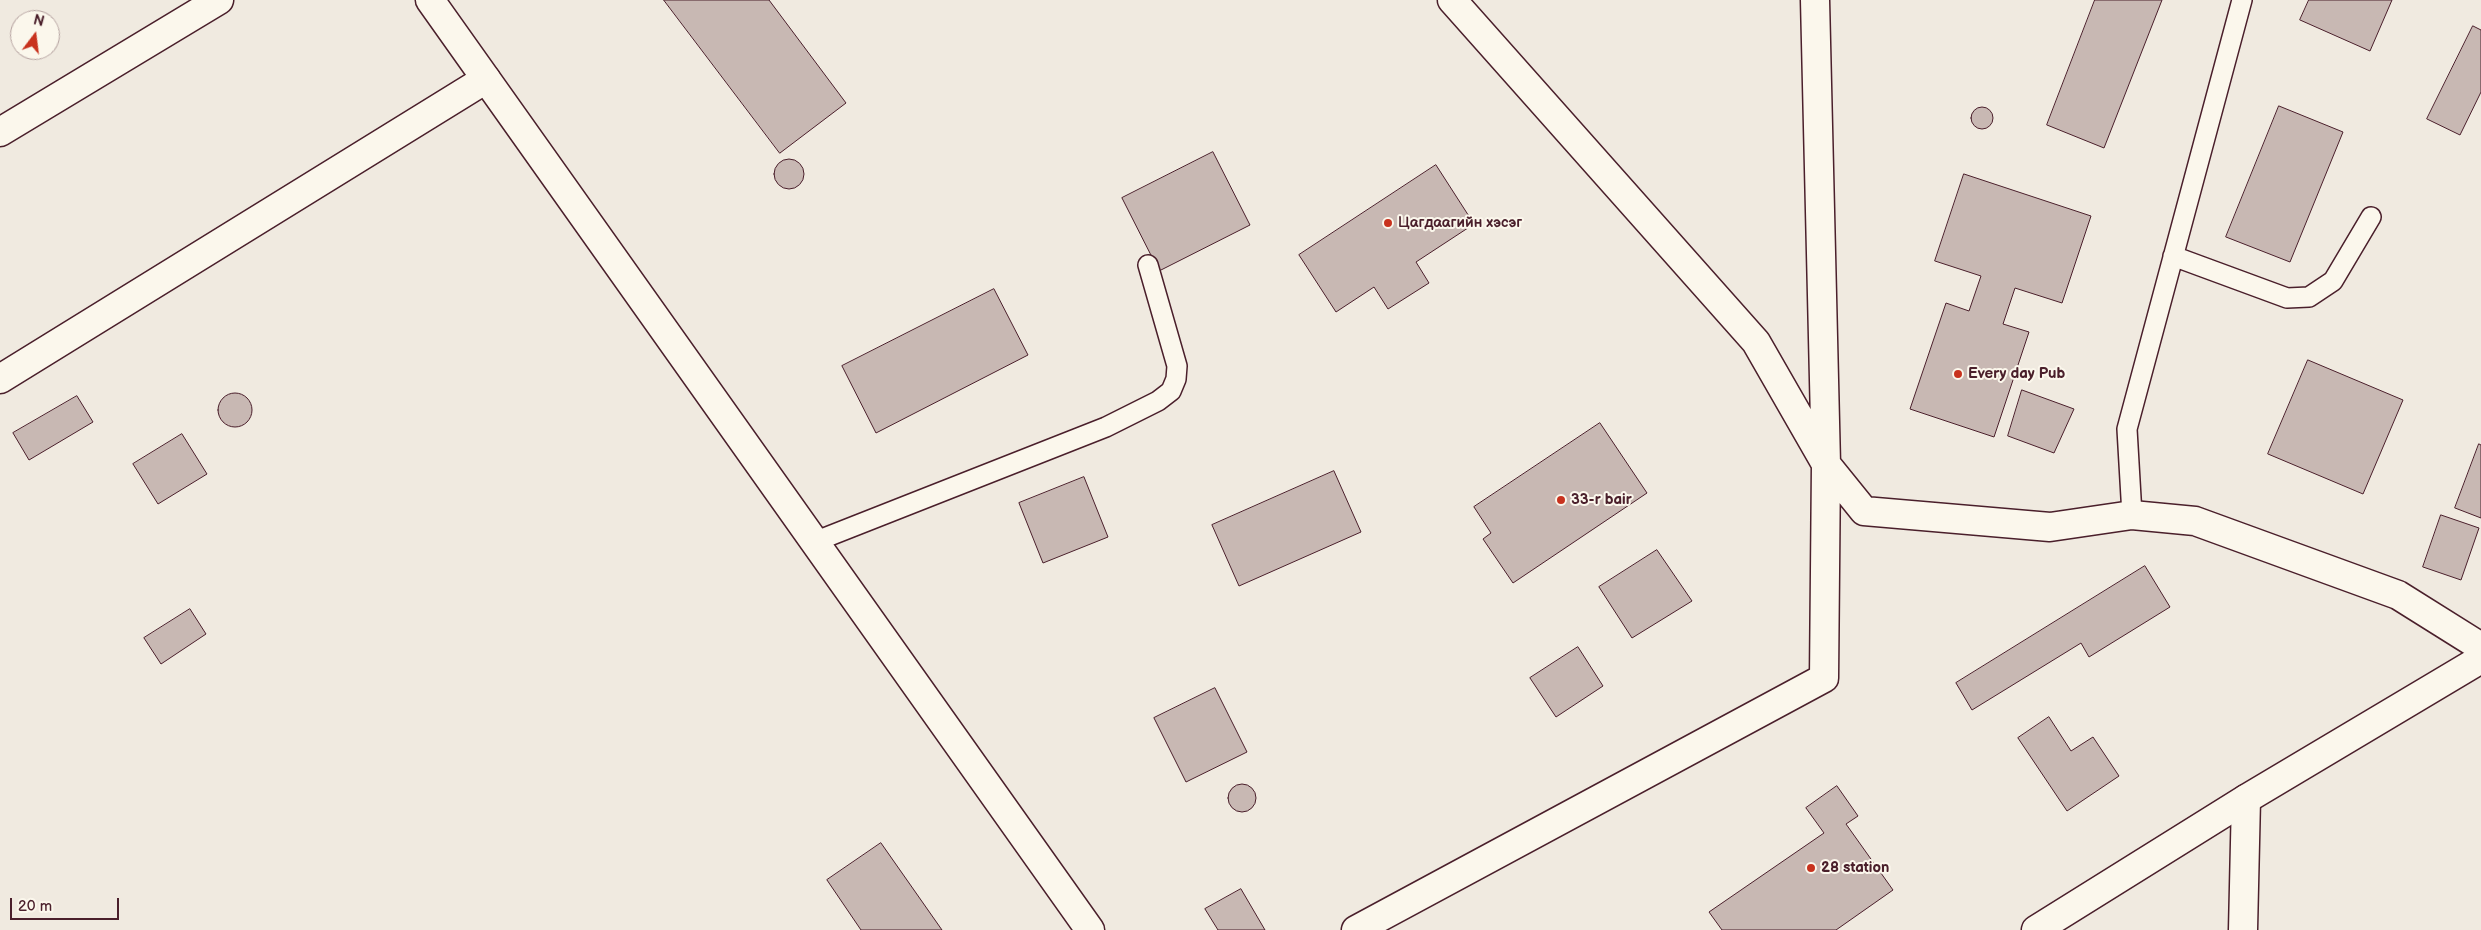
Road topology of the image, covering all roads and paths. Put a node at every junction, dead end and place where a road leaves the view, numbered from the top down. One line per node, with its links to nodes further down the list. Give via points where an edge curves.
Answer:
1 (219, 0): 7 (street)
2 (430, 0): 6 (street)
3 (1452, 0): 12 (street, via 1756,342)
4 (1815, 0): 12 (street)
5 (2242, 0): 9 (lane)
6 (486, 79): 11 (street); 14 (street)
7 (0, 132)
8 (2371, 217): 9 (lane, via 2333,281 2309,297 2288,298)
9 (2173, 256): 13 (lane, via 2127,429)
10 (1148, 265): 14 (lane, via 1177,366 1171,391 1106,427)
11 (0, 379)
12 (1826, 464): 13 (street, via 1864,511 2050,527); 19 (street, via 1824,678)
13 (2132, 515): 15 (street, via 2195,521 2398,595)
14 (814, 542): 18 (street)
15 (2481, 647)
16 (2481, 659): 17 (street)
17 (2246, 799): 20 (street); 21 (street)
18 (1090, 930)
19 (1356, 930)
20 (2038, 930)
21 (2243, 930)

